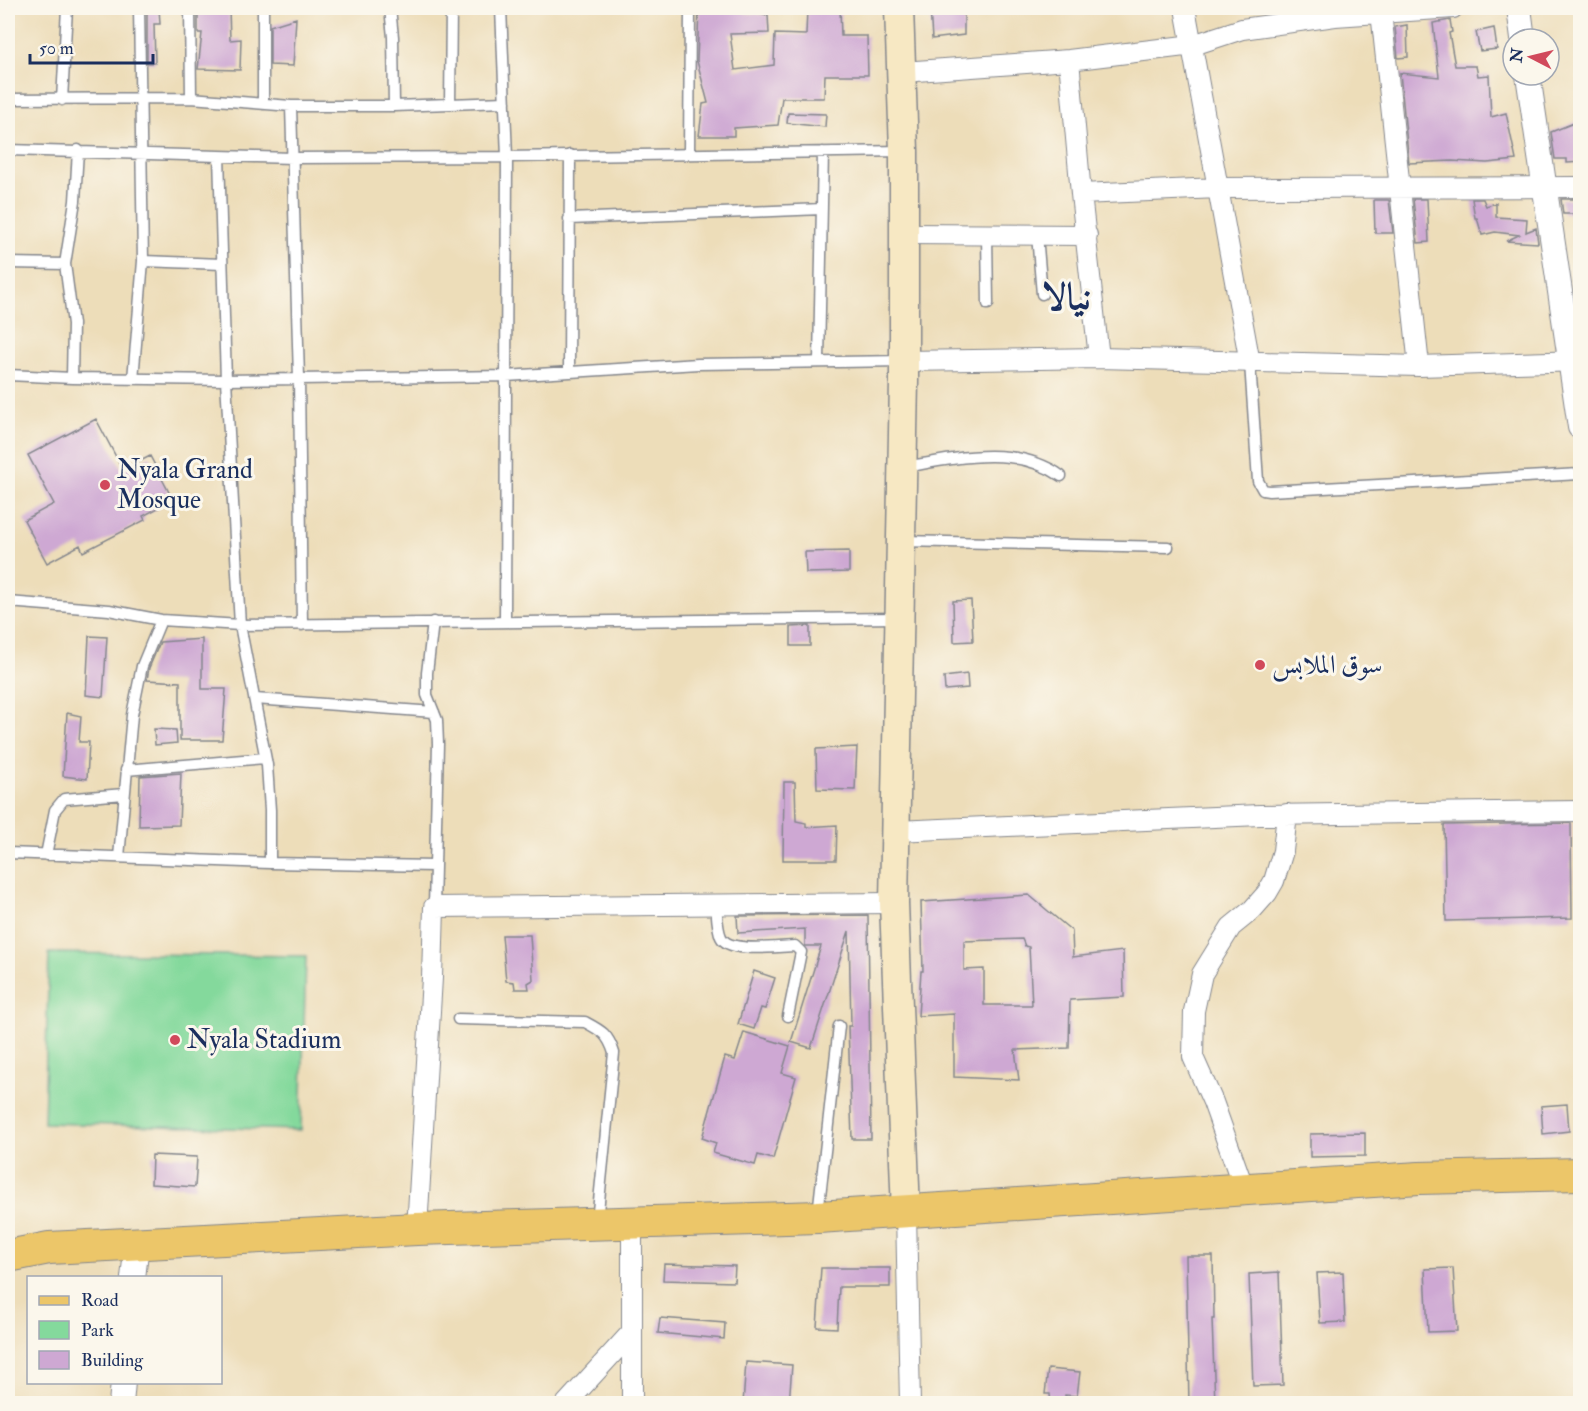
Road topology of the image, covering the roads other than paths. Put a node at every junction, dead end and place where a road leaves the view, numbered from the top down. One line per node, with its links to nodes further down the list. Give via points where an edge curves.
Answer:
1 (67, 8): 23 (lane)
2 (139, 8): 20 (lane)
3 (190, 8): 21 (lane)
4 (263, 8): 25 (lane)
5 (390, 8): 28 (lane)
6 (451, 8): 26 (lane)
7 (501, 8): 24 (lane)
8 (690, 8): 34 (lane)
9 (899, 8): 18 (main road)
10 (1185, 8): 16 (street)
11 (1453, 8): 14 (street)
12 (1519, 8): 15 (street)
13 (1335, 12): 14 (street); 16 (street, via 1242,29)
14 (1381, 12): 39 (street)
15 (1521, 27)
16 (1193, 45): 17 (street); 42 (street)
17 (1069, 60): 18 (street); 43 (street)
18 (902, 72): 31 (main road)
19 (1530, 87): 40 (street)
20 (141, 98): 21 (lane); 23 (lane); 33 (lane)
21 (191, 98): 25 (lane)
22 (8, 99): 23 (lane)
23 (62, 100)
24 (505, 102): 26 (lane); 37 (lane)
25 (262, 104): 27 (lane)
26 (450, 104): 28 (lane)
27 (291, 106): 28 (lane); 38 (lane)
28 (394, 106)
29 (8, 150): 30 (lane)
30 (78, 150): 33 (lane); 52 (lane)
31 (904, 151): 32 (lane); 46 (main road)
32 (823, 152): 34 (lane); 44 (lane)
33 (141, 153): 36 (lane); 50 (lane)
34 (689, 153): 35 (lane)
35 (570, 155): 37 (lane); 45 (lane)
36 (219, 156): 38 (lane); 53 (lane)
37 (507, 157): 38 (lane); 64 (lane)
38 (294, 158): 66 (lane)
39 (1400, 187): 40 (street); 42 (street); 61 (street)
40 (1545, 187): 41 (street); 59 (street)
41 (1581, 187)
42 (1218, 188): 43 (street); 60 (street)
43 (1081, 194): 48 (street)
44 (822, 209): 45 (lane); 57 (lane)
45 (569, 219): 62 (lane)
46 (903, 234): 47 (street); 58 (main road)
47 (987, 234): 49 (street); 55 (lane)
48 (1087, 235): 49 (street); 56 (street)
49 (1038, 236): 54 (lane)
50 (143, 261): 53 (lane); 67 (lane)
51 (8, 263): 52 (lane)
52 (65, 264): 65 (lane, via 73,324)
53 (222, 264): 68 (lane)
54 (1042, 294)
55 (988, 304)
56 (1099, 358): 58 (street); 60 (street)
57 (819, 361): 58 (lane); 62 (lane)
58 (904, 361): 70 (main road)
59 (1576, 361): 61 (street); 69 (street)
60 (1250, 363): 61 (street); 71 (lane, via 1258,481 1263,490)
61 (1419, 366)
62 (569, 372): 64 (lane)
63 (8, 375): 65 (lane)
64 (506, 376): 66 (lane); 78 (lane)
65 (72, 378): 67 (lane)
66 (299, 378): 68 (lane); 81 (lane)
67 (133, 379): 68 (lane)
68 (226, 380): 80 (lane)
69 (1581, 427)
70 (904, 467): 72 (lane, via 963,457 1019,458 1049,467); 73 (main road)
71 (1581, 474)
72 (1061, 476)
73 (901, 541): 74 (lane); 76 (main road)
74 (1168, 547)
75 (8, 602): 77 (lane, via 109,610)
76 (901, 618): 78 (lane); 89 (main road)
77 (161, 620): 80 (lane); 85 (lane, via 142,666)
78 (505, 621): 79 (lane)
79 (433, 622): 81 (lane); 83 (lane, via 427,695)
80 (240, 625): 81 (lane); 82 (lane)
81 (302, 625)
82 (255, 699): 83 (lane); 84 (lane)
83 (434, 712): 94 (lane, via 438,744)
84 (265, 758): 85 (lane); 93 (lane)
85 (126, 770): 86 (lane)
86 (124, 794): 91 (lane, via 64,799 55,810); 92 (lane)
87 (1581, 812): 88 (street)
88 (1287, 814): 89 (street); 102 (street, via 1283,851 1274,881 1252,910 1231,927 1202,974 1194,1011 1193,1057)
89 (896, 831): 95 (main road)
90 (8, 853): 91 (lane)
91 (46, 855): 92 (lane)
92 (119, 857): 93 (lane)
93 (270, 863): 94 (lane)
94 (434, 866): 97 (lane)
95 (894, 903): 96 (street); 103 (main road)
96 (716, 904): 97 (street); 98 (lane, via 722,938 727,944 737,948 799,948)
97 (434, 907): 107 (street)
98 (788, 1016)
99 (458, 1019): 106 (lane, via 585,1022 610,1039 614,1053)
100 (839, 1026): 104 (lane)
101 (1581, 1174): 102 (main road, via 1419,1178)
102 (1244, 1190): 103 (main road)
103 (906, 1212): 104 (main road); 118 (street)
104 (818, 1217): 105 (main road)
105 (632, 1223): 106 (main road); 113 (street)
106 (597, 1224): 107 (main road)
107 (417, 1228): 109 (main road)
108 (8, 1241): 110 (main road)
109 (137, 1244): 110 (main road); 112 (street)
110 (49, 1248): 111 (main road)
111 (8, 1256)
112 (134, 1276)
113 (632, 1332): 116 (street); 117 (street)
114 (123, 1384): 115 (street)
115 (121, 1404)
116 (566, 1404)
117 (632, 1404)
118 (910, 1404)

